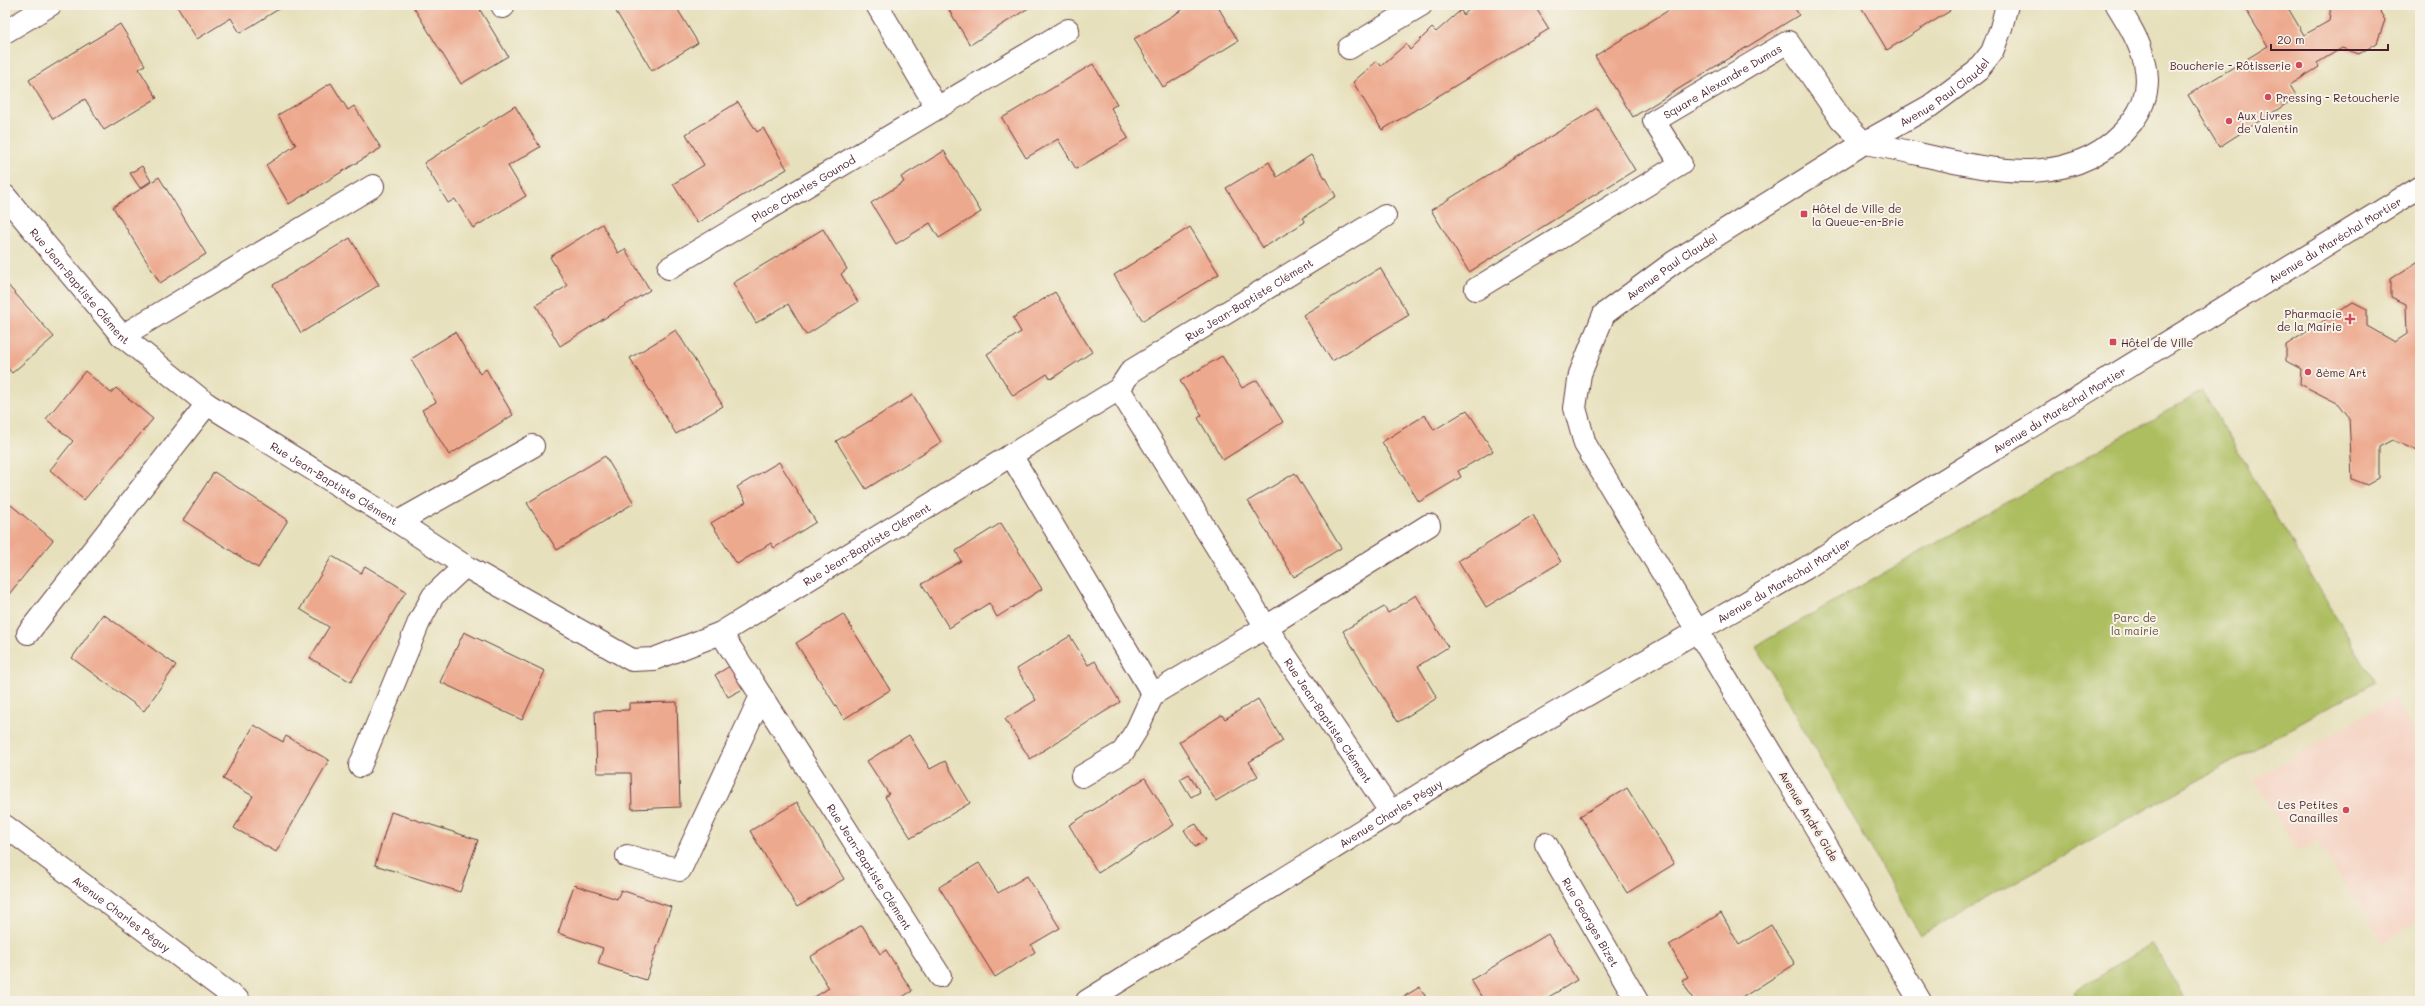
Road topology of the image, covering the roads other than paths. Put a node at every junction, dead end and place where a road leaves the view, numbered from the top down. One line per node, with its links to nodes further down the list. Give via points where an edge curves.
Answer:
1 (50, 5): 7 (street)
2 (877, 5): 9 (street)
3 (1421, 5): 8 (street)
4 (2007, 5): 10 (street, Avenue Paul Claudel, via 1992,52 1976,72 1930,106)
5 (2117, 5): 10 (street, via 2138,37 2146,60 2146,86 2140,111 2126,130 2092,157 2048,171 2017,171 1945,162 1896,148)
6 (1068, 30): 9 (street, Place Charles Gounod)
7 (5, 32)
8 (1350, 48)
9 (937, 108): 15 (street, Place Charles Gounod)
10 (1864, 143): 16 (street, Square Alexandre Dumas, via 1841,119 1788,42 1654,121 1682,164); 26 (street, Avenue Paul Claudel, via 1674,262 1604,314 1580,374 1575,408 1585,444)
11 (373, 186): 17 (street)
12 (2420, 188): 26 (street, Avenue du Maréchal Mortier, via 1897,508 1837,549)
13 (8, 206): 17 (street, Rue Jean-Baptiste Clément)
14 (1385, 216): 18 (street, Rue Jean-Baptiste Clément, via 1132,371)
15 (669, 268)
16 (1476, 289)
17 (122, 336): 19 (street, Rue Jean-Baptiste Clément)
18 (1119, 389): 21 (street, Rue Jean-Baptiste Clément); 25 (street, Rue Jean-Baptiste Clément)
19 (207, 404): 22 (street, Rue Jean-Baptiste Clément); 28 (street)
20 (533, 446): 22 (street)
21 (1011, 455): 27 (street, Rue Jean-Baptiste Clément); 29 (street)
22 (398, 522): 24 (street, Rue Jean-Baptiste Clément)
23 (1429, 525): 25 (street)
24 (465, 566): 27 (street, Rue Jean-Baptiste Clément, via 632,660 654,659); 31 (street, via 433,596 419,622)
25 (1266, 627): 29 (street); 33 (street, Rue Jean-Baptiste Clément)
26 (1697, 632): 33 (street, Avenue Charles Péguy, via 1485,754); 41 (street, Avenue André Gide)
27 (721, 633): 30 (street, Rue Jean-Baptiste Clément)
28 (28, 634)
29 (1153, 694): 32 (street, via 1123,752)
30 (761, 696): 36 (street, via 680,870); 37 (street, Rue Jean-Baptiste Clément)
31 (360, 766)
32 (1082, 776)
33 (1392, 814): 39 (street, Avenue Charles Péguy)
34 (5, 826): 38 (street, Avenue Charles Péguy)
35 (1546, 844): 40 (street, Rue Georges Bizet)
36 (628, 856)
37 (940, 976)
38 (239, 1001)
39 (1087, 1001)
40 (1637, 1001)
41 (1920, 1001)

